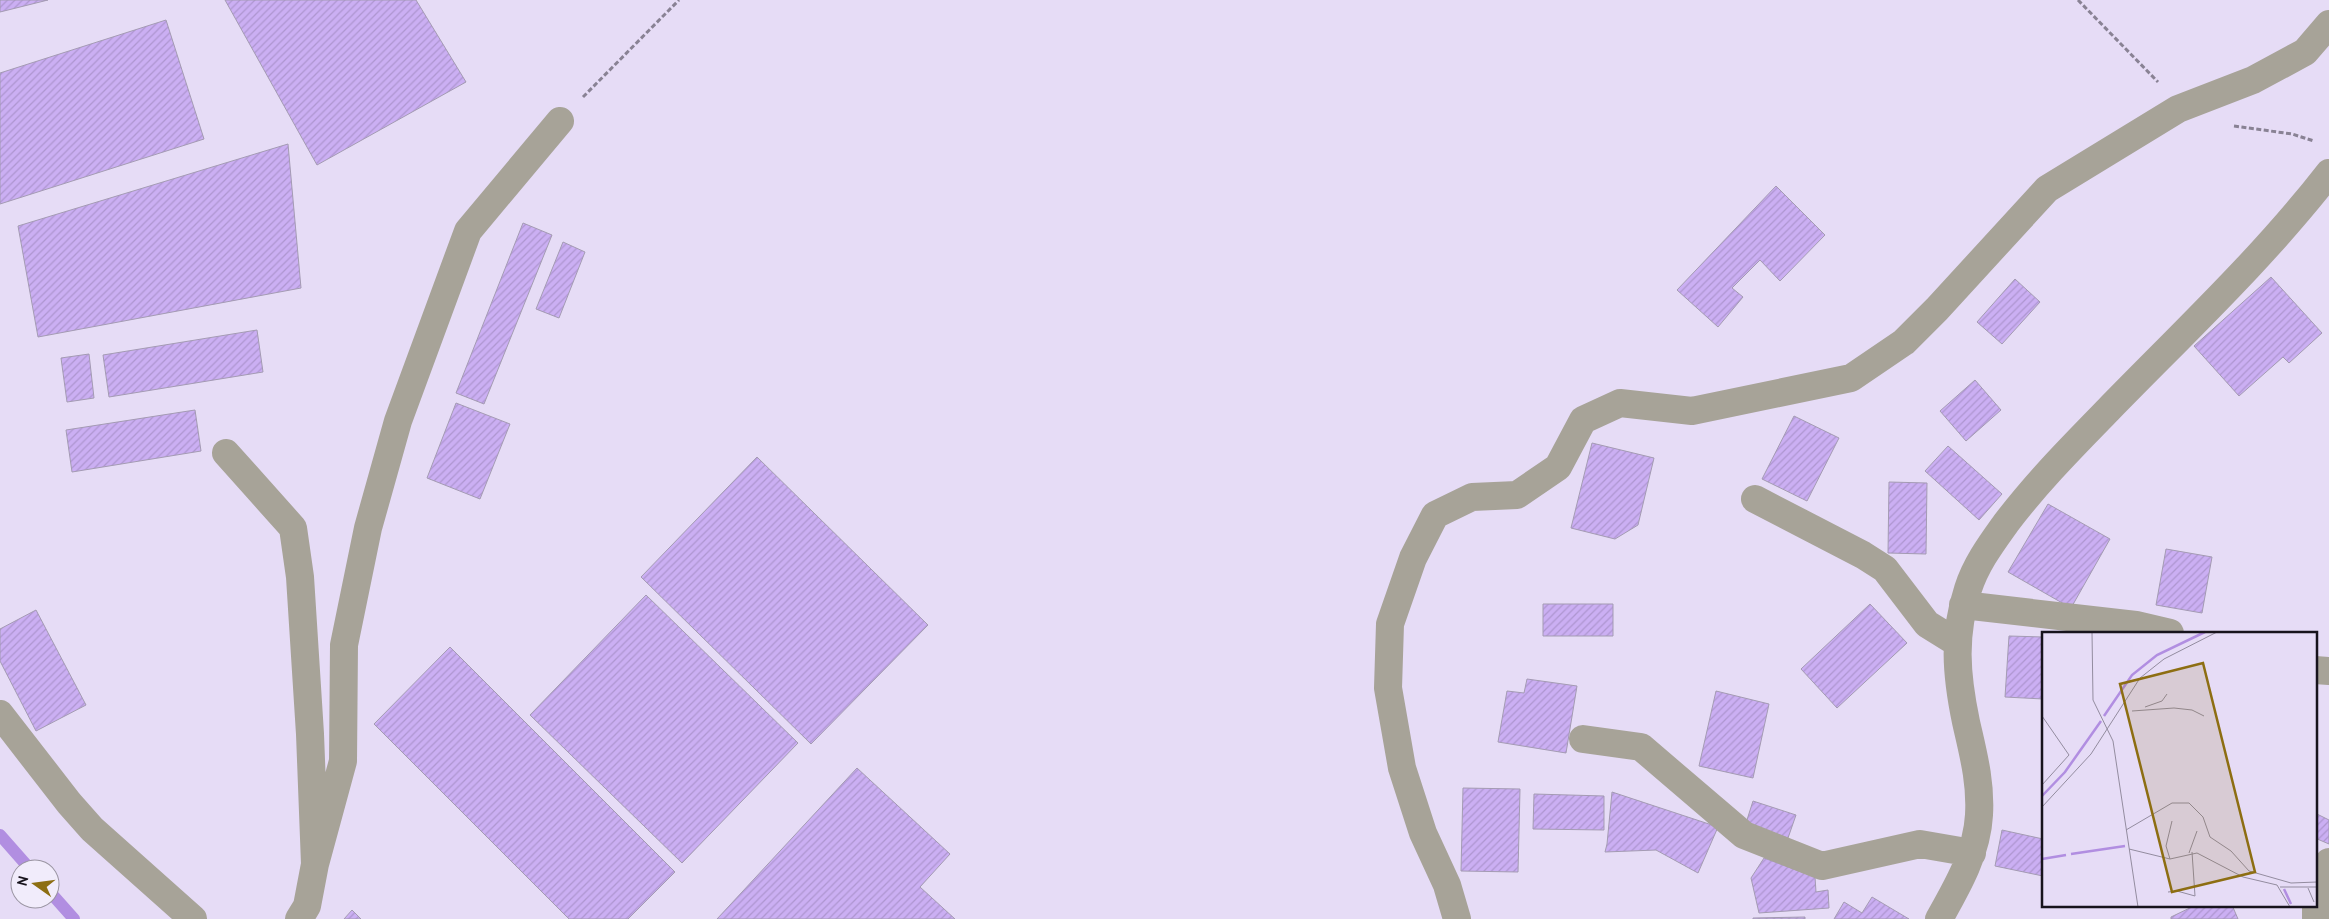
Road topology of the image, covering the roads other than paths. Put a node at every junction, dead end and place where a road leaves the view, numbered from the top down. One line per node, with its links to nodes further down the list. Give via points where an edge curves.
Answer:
1 (2329, 24): 18 (street, via 2304,52 2253,80 2178,109 2047,189 1904,342 1850,378 1692,411 1620,403 1583,420 1558,467 1517,495 1472,497 1435,515 1413,558 1390,624 1388,688 1402,768 1423,833 1447,884)
2 (560, 121): 15 (street, via 468,231 398,421 368,528 344,645 343,761)
3 (2329, 172): 6 (street, via 2246,268 2034,486 1982,555)
4 (226, 453): 15 (street, via 293,528 300,577 310,734)
5 (1755, 499): 8 (street, via 1885,569 1928,624)
6 (1963, 605): 7 (street); 8 (street)
7 (2165, 632)
8 (1956, 642): 13 (street, via 1958,672 1979,788 1979,816)
9 (2316, 670): 10 (street)
10 (2329, 671)
11 (0, 714): 16 (street, via 92,829)
12 (1583, 739): 13 (street, via 1641,747 1744,835 1822,866 1920,844)
13 (1972, 853): 19 (street)
14 (2329, 862): 20 (street)
15 (314, 864): 17 (street, via 307,906)
16 (193, 919)
17 (299, 919)
18 (1458, 919)
19 (1939, 919)
20 (2316, 919)

